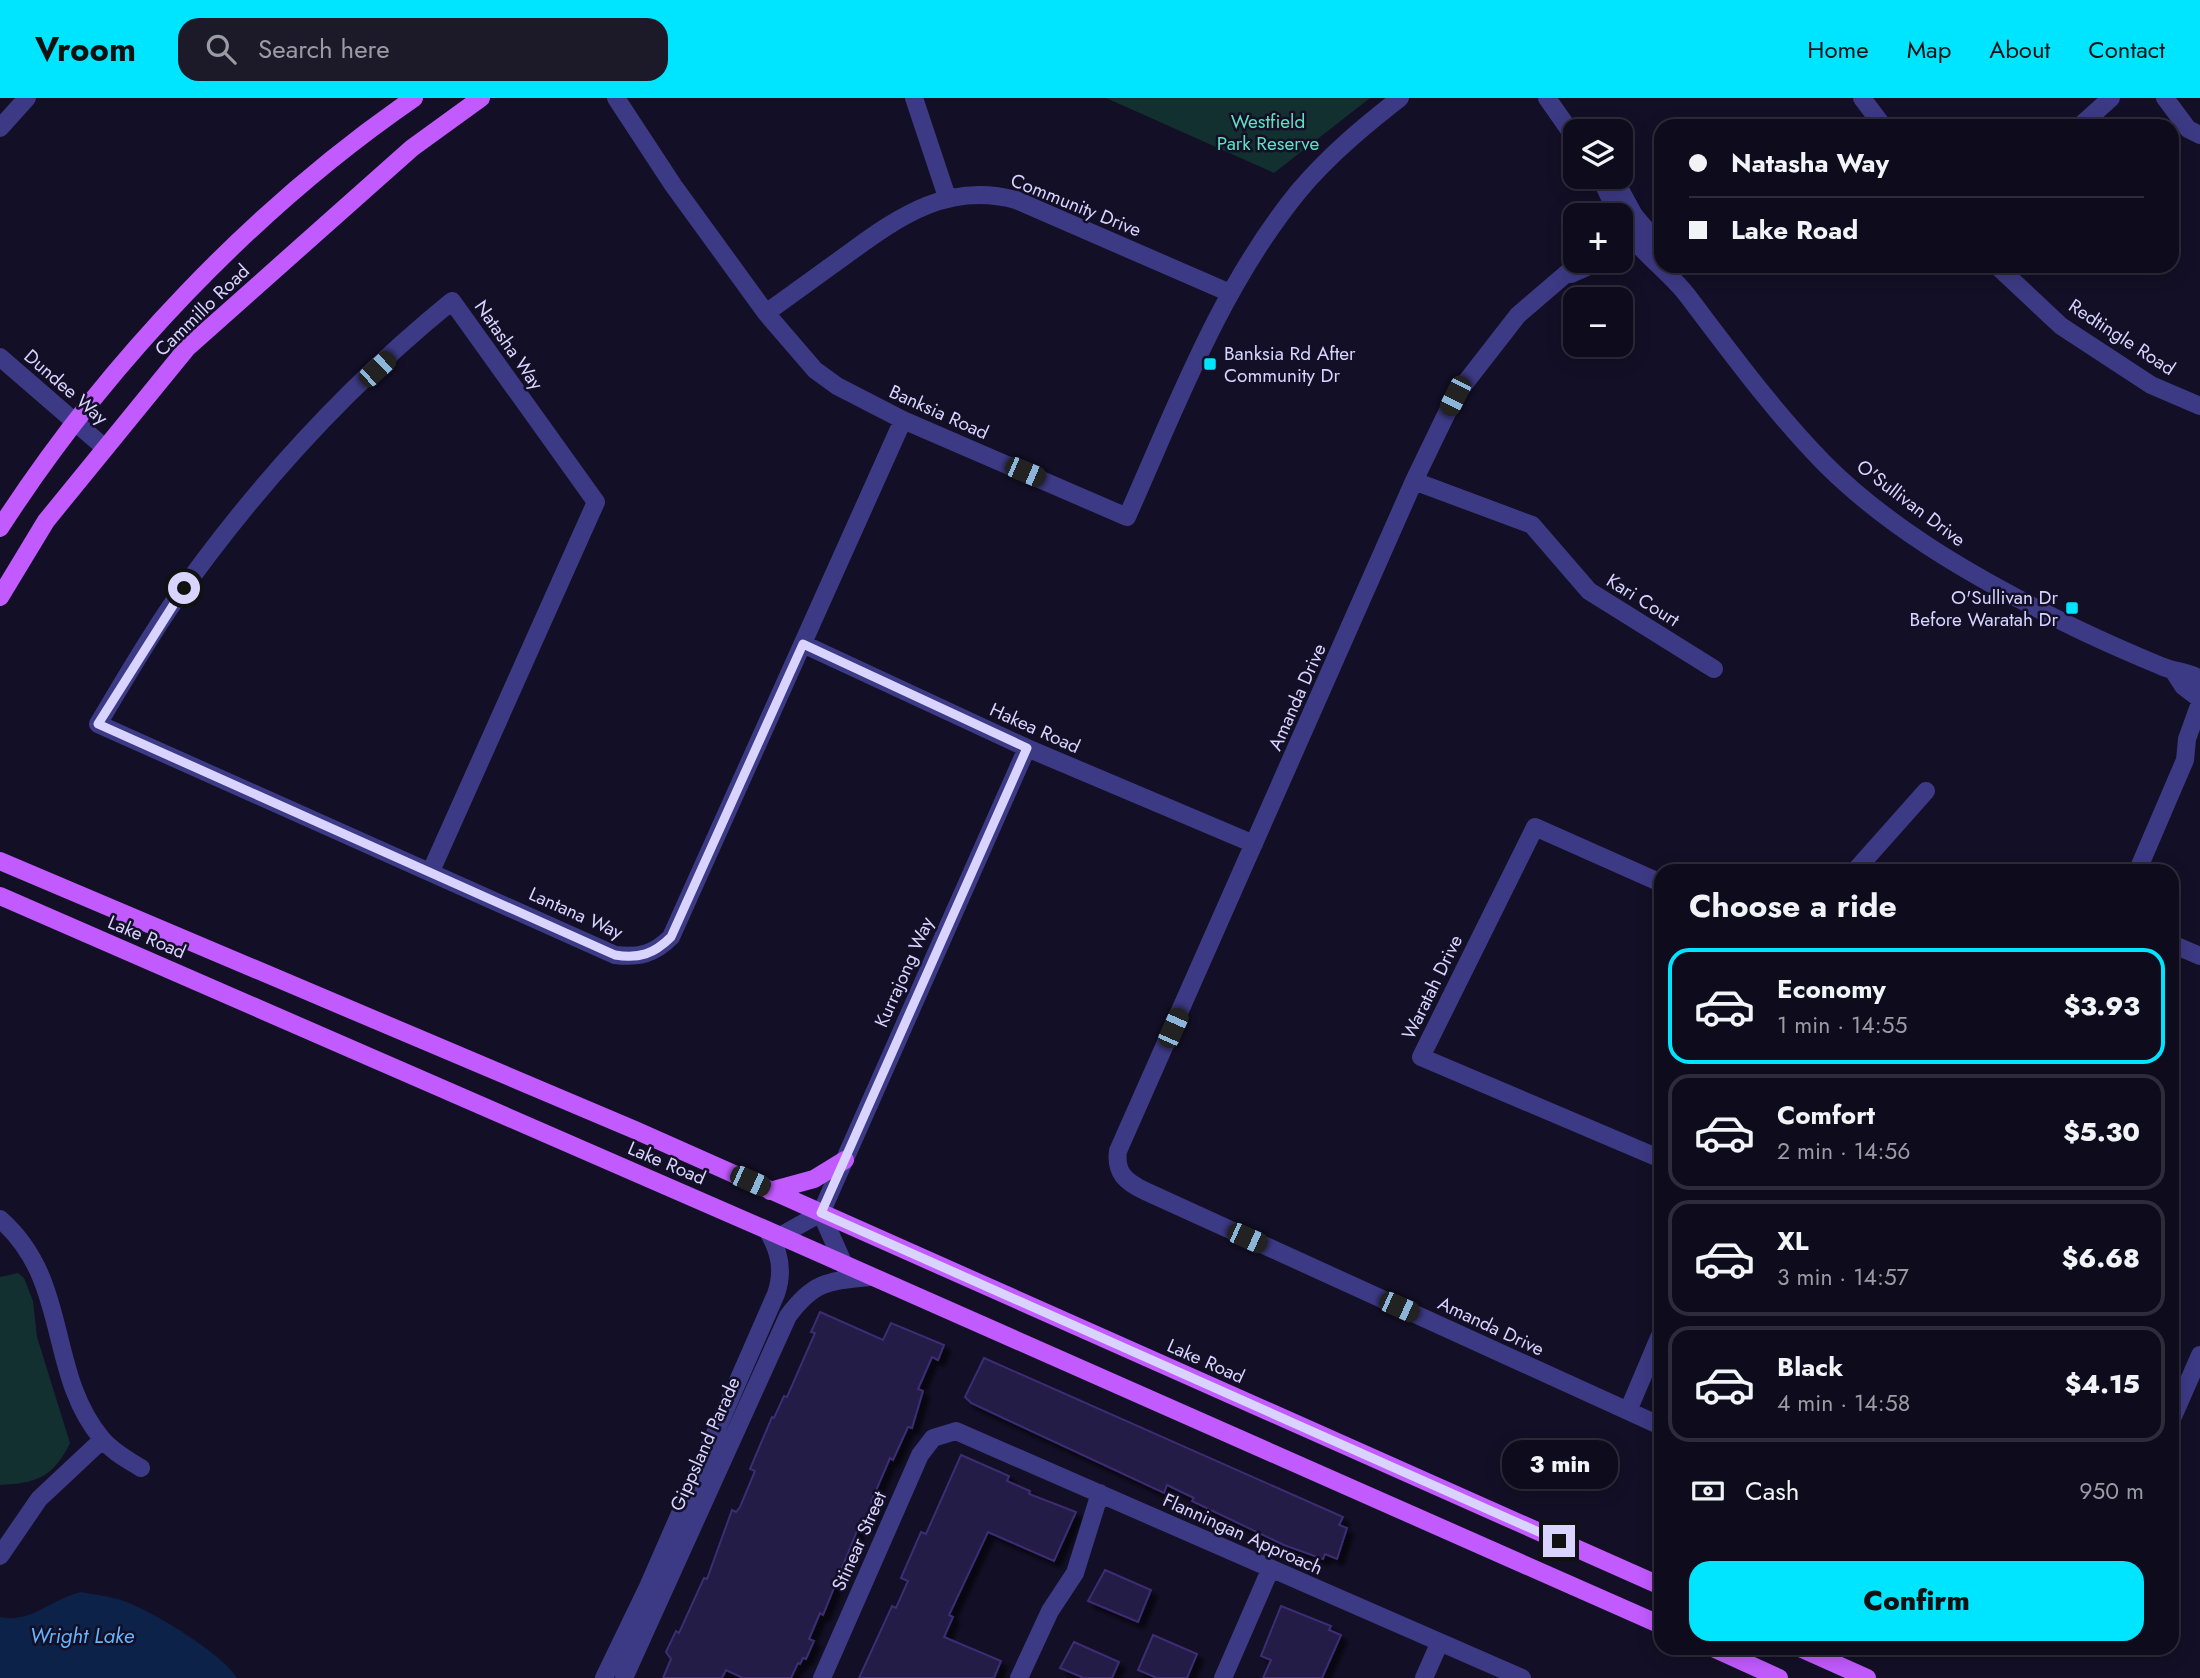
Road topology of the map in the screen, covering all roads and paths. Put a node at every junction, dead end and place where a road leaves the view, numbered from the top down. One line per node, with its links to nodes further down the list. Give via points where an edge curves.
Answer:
1 (27, 98): 14 (street)
2 (414, 98): 32 (main road, Cammillo Road, via 274,210 124,362)
3 (481, 98): 33 (main road, Cammillo Road, via 412,148 187,348)
4 (616, 98): 28 (street, Banksia Road)
5 (914, 98): 16 (street)
6 (1400, 98): 27 (street, Banksia Road, via 1338,149 1298,192)
7 (1547, 98): 13 (street)
8 (1862, 98): 11 (street)
9 (2111, 98): 12 (street)
10 (2165, 98): 15 (street, via 2188,129)
11 (1878, 119)
12 (2088, 119)
13 (1563, 121)
14 (0, 128)
15 (2200, 135)
16 (947, 197): 27 (street, Community Drive, via 979,193 1016,200); 28 (street, Community Drive, via 896,219)
17 (1633, 231): 19 (street, O'Sullivan Drive)
18 (1633, 234): 20 (street, O'Sullivan Drive)
19 (1654, 243)
20 (1654, 257)
21 (1573, 273): 25 (street, Amanda Drive)
22 (1668, 273): 26 (street, O'Sullivan Drive)
23 (1677, 273): 26 (street, O'Sullivan Drive)
24 (2004, 273): 30 (street, Redtingle Road, via 2061,326 2151,385)
25 (1568, 275): 34 (street, Amanda Drive, via 1518,315 1468,376)
26 (1684, 291): 39 (street, O'Sullivan Drive, via 1785,420 1827,466 1872,504 1979,578 2103,642)
27 (1230, 293): 31 (street, Banksia Road, via 1127,517)
28 (766, 313): 31 (street, Banksia Road, via 815,370)
29 (0, 357): 32 (street, Dundee Way)
30 (2200, 406)
31 (903, 420): 37 (street, Lantana Way)
32 (76, 423): 33 (street, Dundee Way); 35 (main road, Cammillo Road, via 36,472)
33 (105, 448): 36 (main road, Cammillo Road, via 46,521)
34 (1414, 481): 38 (street, Kari Court, via 1532,525 1589,591); 47 (street, Amanda Drive)
35 (0, 528)
36 (0, 597)
37 (803, 644): 44 (street, Hakea Road); 51 (street, Lantana Way, via 671,937 661,947 632,958 615,955)
38 (1714, 669)
39 (2174, 672): 40 (street, O'Sullivan Drive, via 2189,672); 41 (street, O'Sullivan Drive)
40 (2200, 679)
41 (2200, 701): 45 (street)
42 (98, 724): 51 (street, Lantana Way); 51 (street, Natasha Way, via 170,607 262,488 310,434 452,301 596,502)
43 (2200, 744): 45 (street)
44 (1027, 748): 47 (street, Hakea Road); 57 (street, Kurrajong Way)
45 (2185, 760): 50 (street)
46 (1926, 791): 49 (street)
47 (1254, 844): 67 (street, Amanda Drive, via 1111,1174)
48 (0, 861): 58 (main road, Lake Road)
49 (1861, 864)
50 (2140, 864)
51 (431, 871)
52 (1654, 880): 56 (street, Waratah Drive, via 1535,827 1421,1057)
53 (0, 896): 61 (main road, Lake Road)
54 (2179, 947): 55 (street)
55 (2200, 956)
56 (1654, 1156)
57 (845, 1160): 58 (main road, via 814,1179); 59 (street, Kurrajong Way)
58 (770, 1191): 59 (main road, Lake Road)
59 (821, 1213): 61 (street); 62 (street); 75 (main road, Lake Road)
60 (0, 1219): 70 (street, via 31,1255 49,1292 65,1365 82,1408)
61 (774, 1233): 62 (main road, Lake Road); 80 (street, Gippsland Parade, via 781,1277 776,1294)
62 (845, 1267): 63 (main road, Lake Road)
63 (870, 1277): 76 (main road, Lake Road); 81 (street, Gippsland Parade, via 821,1283 788,1316)
64 (1654, 1350): 67 (street)
65 (2200, 1355): 66 (street)
66 (2179, 1382)
67 (1628, 1411): 68 (street, Amanda Drive)
68 (1654, 1423)
69 (947, 1432): 72 (street, Flanningan Approach, via 972,1435); 82 (street, Stinear Street, via 933,1438 920,1455)
70 (102, 1440): 71 (street); 73 (street, via 39,1499)
71 (141, 1468)
72 (1100, 1493): 74 (street, Flanningan Approach); 83 (street, via 1075,1573 1049,1611)
73 (0, 1556)
74 (1270, 1570): 77 (street, Flanningan Approach); 84 (street)
75 (1654, 1583)
76 (1654, 1622)
77 (1439, 1644): 85 (street); 86 (street, Flanningan Approach)
78 (1728, 1655): 87 (main road)
79 (1816, 1655): 88 (main road)
80 (604, 1678)
81 (624, 1678)
82 (822, 1678)
83 (1019, 1678)
84 (1223, 1678)
85 (1424, 1678)
86 (1522, 1678)
87 (1779, 1678)
88 (1867, 1678)

